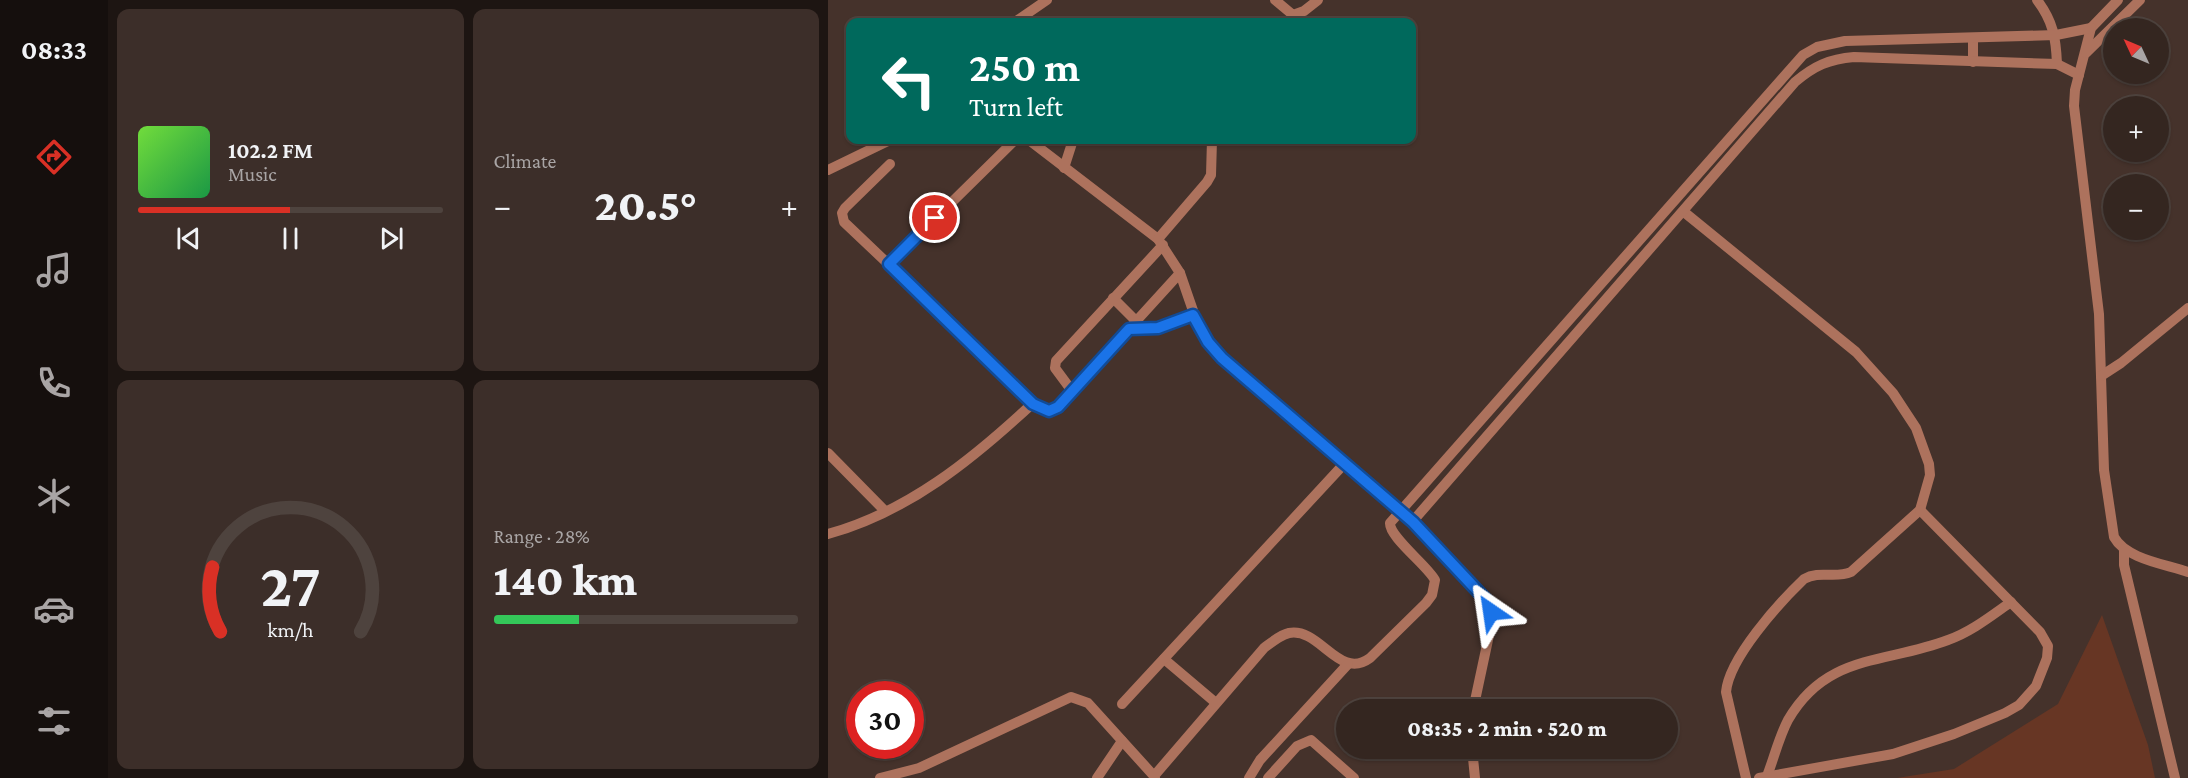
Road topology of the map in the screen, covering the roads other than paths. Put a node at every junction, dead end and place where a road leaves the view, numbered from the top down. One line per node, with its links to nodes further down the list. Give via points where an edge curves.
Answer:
1 (1047, 0): 7 (street)
2 (1275, 0): 3 (street, via 1293,15)
3 (1318, 0)
4 (2037, 0): 9 (street)
5 (2118, 0): 8 (street)
6 (2140, 0): 11 (street)
7 (1022, 18)
8 (2091, 28): 9 (street); 11 (street)
9 (2056, 35): 10 (street); 13 (street)
10 (1973, 39): 12 (street); 23 (street, via 1845,41 1817,47 1794,64)
11 (2086, 53): 14 (street)
12 (1973, 62): 13 (street); 24 (street, via 1854,57 1820,63 1795,82)
13 (2057, 64): 14 (street)
14 (2079, 75): 33 (street, via 2074,106 2099,314)
15 (882, 144): 22 (street)
16 (1012, 144): 27 (street)
17 (1034, 144): 21 (street)
18 (1072, 144): 21 (street)
19 (1212, 144): 26 (street, via 1208,182)
20 (890, 164): 27 (street, via 846,208 842,218)
21 (1064, 168): 26 (street)
22 (828, 170)
23 (1682, 193): 24 (street); 40 (street)
24 (1693, 201): 25 (street)
25 (1684, 212): 38 (street, via 1856,352 1893,393 1916,428 1929,464 1930,475); 41 (street)
26 (1161, 242): 28 (street); 29 (street)
27 (889, 264): 35 (street)
28 (1180, 273): 31 (street); 32 (street)
29 (1113, 298): 32 (street); 34 (street, via 1054,363)
30 (2188, 308): 33 (street)
31 (1193, 315): 32 (street, via 1158,328); 37 (street, via 1222,358)
32 (1132, 325): 34 (street)
33 (2101, 376): 43 (street, via 2104,470 2114,537)
34 (1072, 391): 35 (street, via 1049,411)
35 (1033, 404): 39 (street, via 947,476)
36 (828, 453): 39 (street)
37 (1344, 464): 40 (street); 46 (street)
38 (1920, 510): 45 (street); 61 (street, via 1851,572 1837,576 1816,574 1804,579 1738,657 1726,692)
39 (885, 511): 42 (street)
40 (1401, 511): 41 (street); 47 (street, via 1390,523 1390,529 1431,572 1434,587 1425,603 1370,658)
41 (1413, 522): 48 (street, via 1460,569 1490,607 1491,626)
42 (828, 534)
43 (2124, 549): 44 (street); 62 (street, via 2124,565)
44 (2188, 572)
45 (2011, 602): 54 (street, via 1949,640 1879,657 1832,674 1814,687 1787,722); 54 (street, via 2048,646 2036,686 2019,705 1954,734 1893,754)
46 (1164, 659): 49 (street); 50 (street)
47 (1348, 664): 49 (street, via 1304,635 1291,632 1264,648); 57 (street, via 1260,760)
48 (1475, 699)
49 (1216, 703): 53 (street)
50 (1122, 704)
51 (1122, 741): 53 (street); 55 (street, via 1088,703 1071,697 928,764); 56 (street)
52 (1473, 759): 60 (street)
53 (1154, 777)
54 (1763, 777)
55 (880, 778)
56 (1097, 778)
57 (1249, 778)
58 (1268, 778): 59 (street, via 1297,746 1311,740)
59 (1354, 778)
60 (1475, 778)
61 (1746, 778)
62 (2175, 778)

